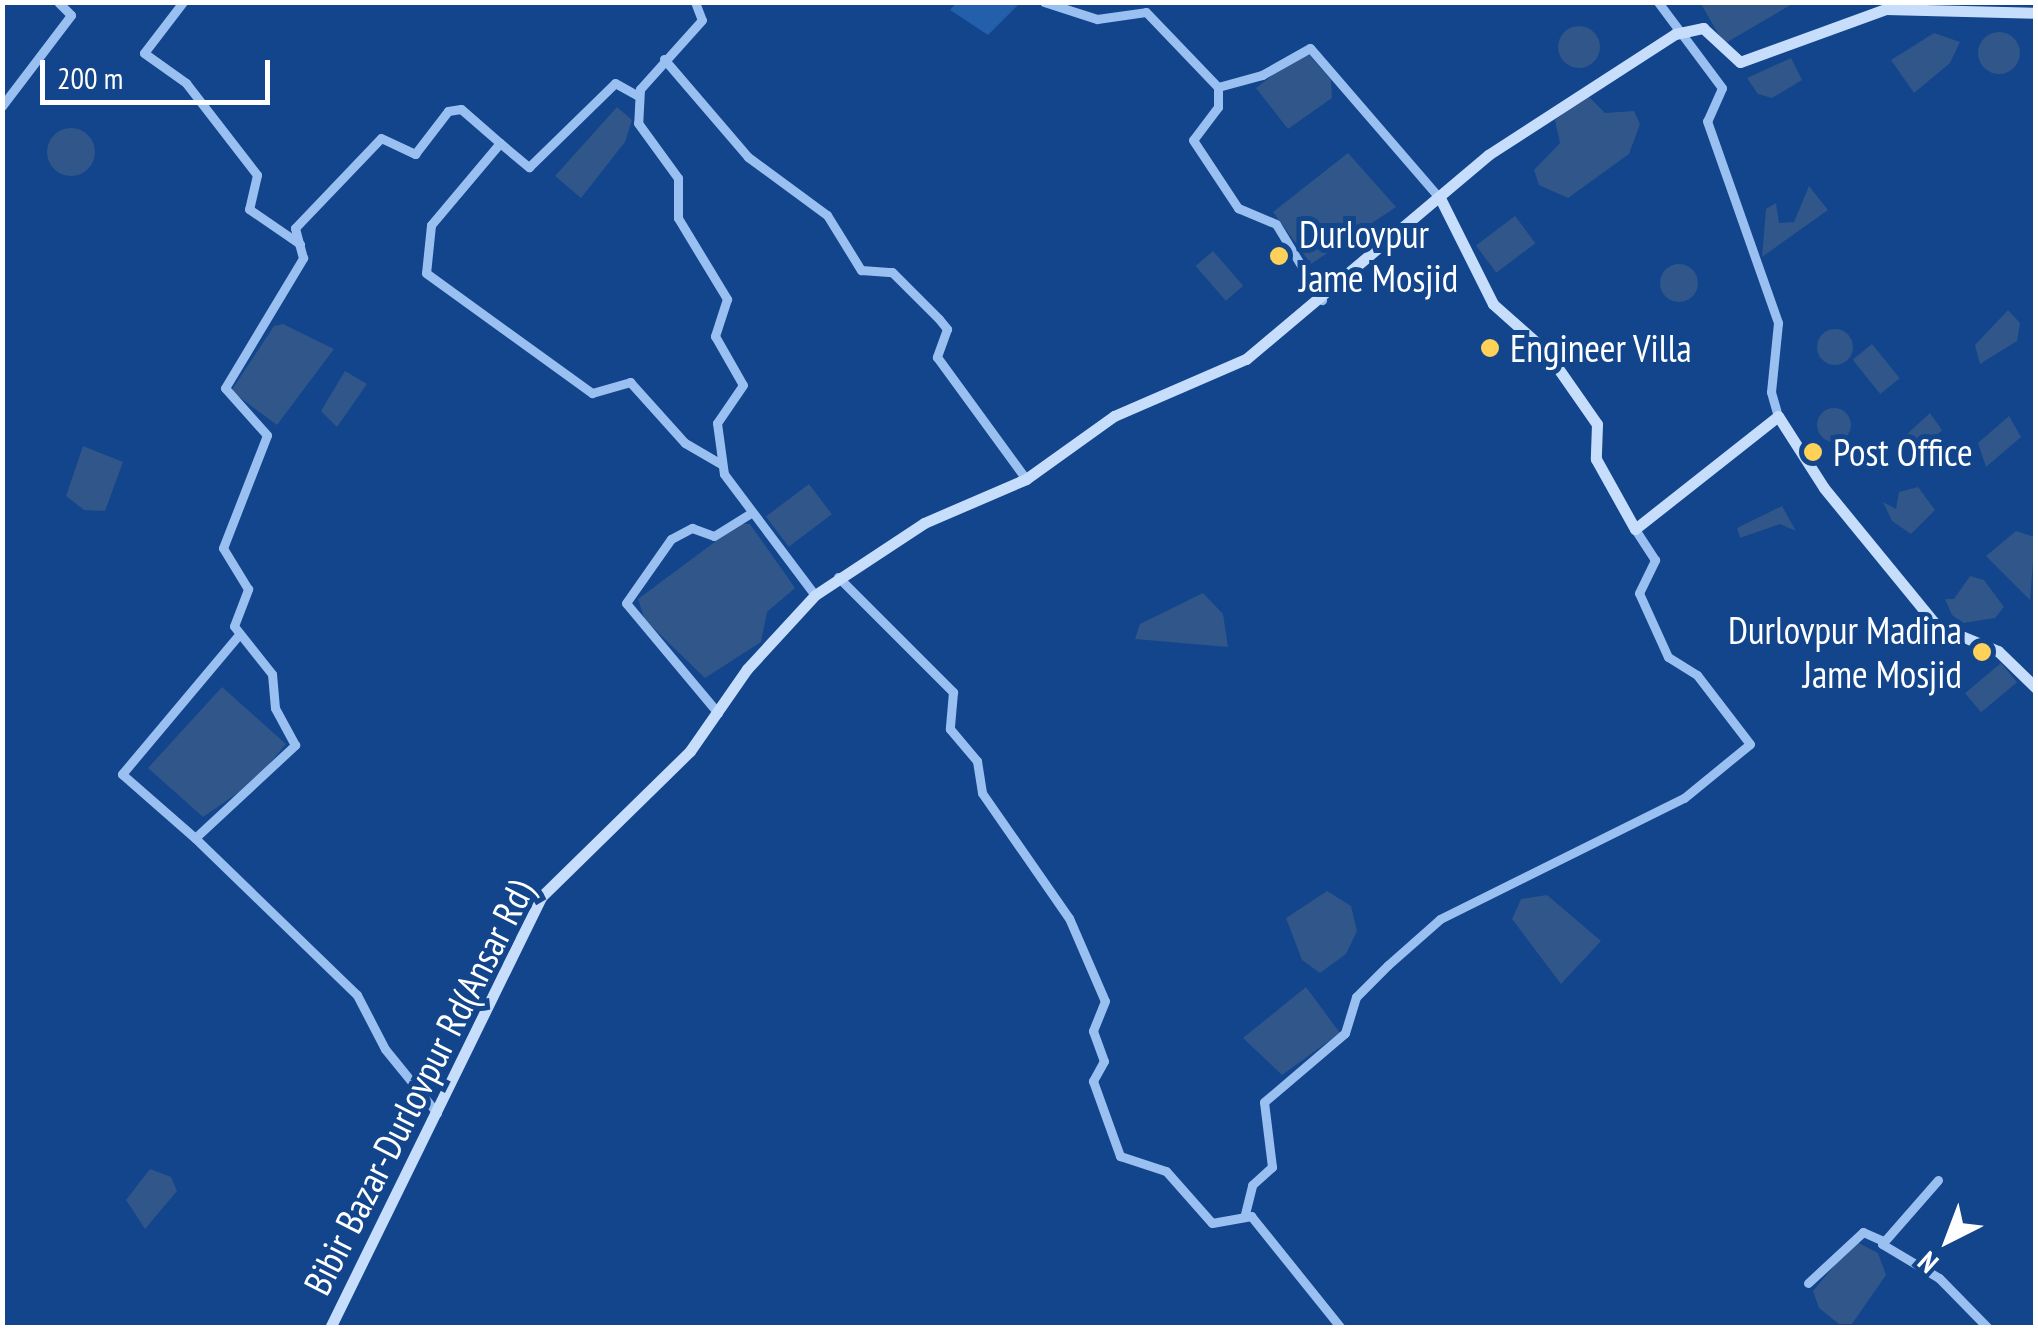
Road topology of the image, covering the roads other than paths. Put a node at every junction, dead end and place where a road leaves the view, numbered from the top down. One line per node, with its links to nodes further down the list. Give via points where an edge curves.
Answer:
1 (58, 2): 11 (street, via 71,14)
2 (183, 2): 14 (street, via 142,46 144,53 186,83 257,175 248,209)
3 (695, 2): 8 (street, via 698,26)
4 (1044, 2): 9 (street, via 1097,19 1146,12)
5 (1658, 2): 7 (street)
6 (2036, 13): 7 (street, via 1886,9 1740,62 1702,28)
7 (1675, 34): 13 (street, Bibir Bazar-Durlovpur Rd(Ansar Rd), via 1571,96); 16 (street, via 1722,88 1707,121 1778,323 1771,392)
8 (664, 59): 10 (street); 18 (street, via 748,157 827,215 861,270 892,272 939,318 947,328 937,358)
9 (1218, 88): 13 (street, via 1262,76 1310,48); 15 (street, via 1218,107 1193,140 1238,208 1276,224)
10 (638, 96): 12 (street, via 615,83 530,167); 17 (street, via 644,136 679,182 674,203 688,240 727,299 715,336 743,385 717,424)
11 (2, 106)
12 (500, 143): 14 (street, via 454,109 415,154 381,138 295,228); 17 (street, via 431,225 426,273 592,393 630,382 685,443)
13 (1441, 200): 15 (street, Bibir Bazar-Durlovpur Rd(Ansar Rd)); 20 (street, via 1493,304 1546,351 1596,424 1596,459)
14 (306, 249): 23 (street, via 225,388 267,433 223,548 248,590 235,615)
15 (1322, 300): 18 (street, Bibir Bazar-Durlovpur Rd(Ansar Rd), via 1246,360 1114,416)
16 (1778, 416): 20 (street); 24 (street, via 1824,488 1936,626 1998,651)
17 (721, 464): 19 (street)
18 (1026, 479): 21 (street, Bibir Bazar-Durlovpur Rd(Ansar Rd), via 924,523)
19 (751, 513): 22 (street); 25 (street, via 714,536 692,528 671,538 626,603)
20 (1635, 528): 29 (street, via 1656,560 1640,594 1668,658 1697,676 1750,744 1684,798 1458,909 1388,965 1356,997 1345,1034 1264,1102 1272,1167 1252,1185)
21 (838, 577): 22 (street, Bibir Bazar-Durlovpur Rd(Ansar Rd)); 29 (street, via 946,682 954,699 950,729 977,761 982,793 1068,918 1105,1001 1093,1031 1104,1061 1093,1081 1116,1149 1127,1164 1170,1174 1212,1223)
22 (815, 595): 25 (street, Bibir Bazar-Durlovpur Rd(Ansar Rd), via 777,631)
23 (238, 636): 26 (street, via 272,674 275,708 295,745); 26 (street, via 122,774)
24 (2036, 688)
25 (718, 713): 27 (street, Bibir Bazar-Durlovpur Rd(Ansar Rd), via 542,896)
26 (196, 838): 27 (street, via 357,995 385,1049)
27 (437, 1114): 32 (street, Bibir Bazar-Durlovpur Rd(Ansar Rd))
28 (1938, 1180): 30 (street)
29 (1245, 1214): 33 (street)
30 (1881, 1240): 31 (street, via 1863,1232); 34 (street, via 1892,1255 1939,1278)
31 (1808, 1283)
32 (330, 1328)
33 (1341, 1328)
34 (1988, 1328)

